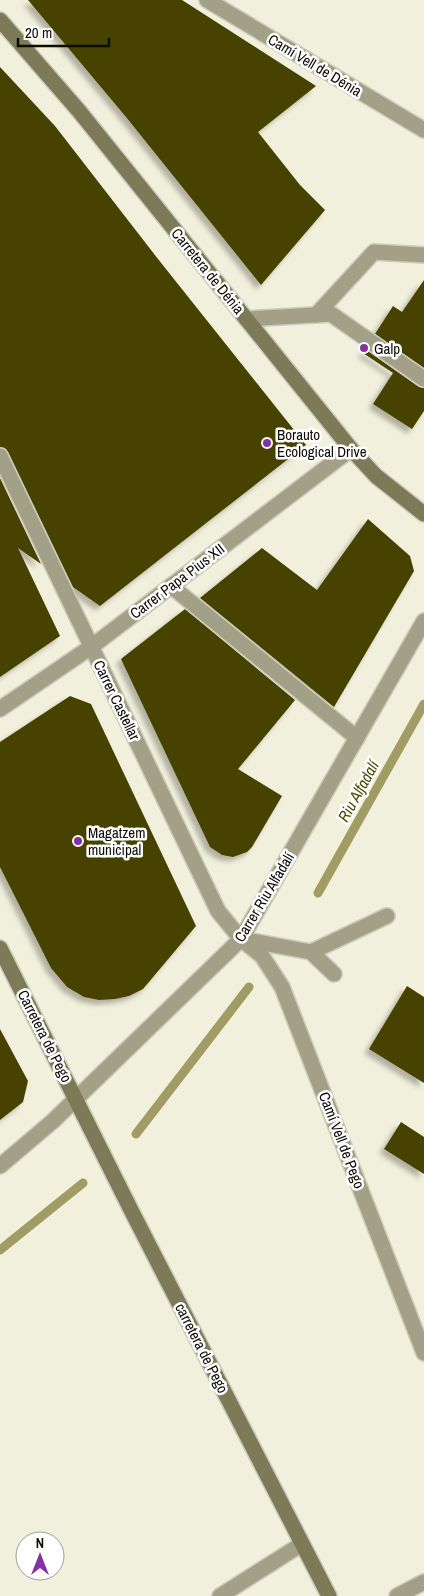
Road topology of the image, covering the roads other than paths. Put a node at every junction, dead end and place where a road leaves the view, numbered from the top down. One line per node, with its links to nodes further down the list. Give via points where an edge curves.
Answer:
1 (207, 0): 3 (street, Camí Vell de Dénia)
2 (0, 20): 6 (main road, Carretera de Dénia, via 79,110)
3 (424, 130)
4 (424, 255): 5 (street, via 374,252)
5 (316, 315): 6 (street); 7 (street, via 331,314)
6 (246, 319): 8 (main road, Carretera de Dénia)
7 (424, 379)
8 (351, 449): 10 (main road, Carretera de Dénia, via 376,476); 11 (street, Carrer Papa Pius XII)
9 (0, 456): 13 (street, Carrer Castellar)
10 (424, 514)
11 (171, 586): 13 (street, Carrer Papa Pius XII); 15 (street)
12 (424, 621): 15 (street, Carrer Riu Alfadalí)
13 (91, 647): 14 (street, Carrer Papa Pius XII); 17 (street, Carrer Castellar, via 218,911)
14 (0, 709)
15 (357, 738): 17 (street, Carrer Riu Alfadalí)
16 (387, 916): 19 (street)
17 (241, 939): 19 (street); 21 (street, Carrer Riu Alfadalí); 23 (street, Camí Vell de Pego, via 262,956 282,987)
18 (0, 948): 21 (main road, Carretera de Pego)
19 (311, 952): 20 (street)
20 (334, 974)
21 (76, 1098): 22 (street, Carrer Riu Alfadalí, via 53,1122); 24 (main road, carretera de Pego)
22 (0, 1166)
23 (424, 1353)
24 (302, 1544): 26 (street); 27 (main road, carretera de Pego)
25 (416, 1589): 28 (street)
26 (220, 1596)
27 (329, 1596)
28 (397, 1596)

